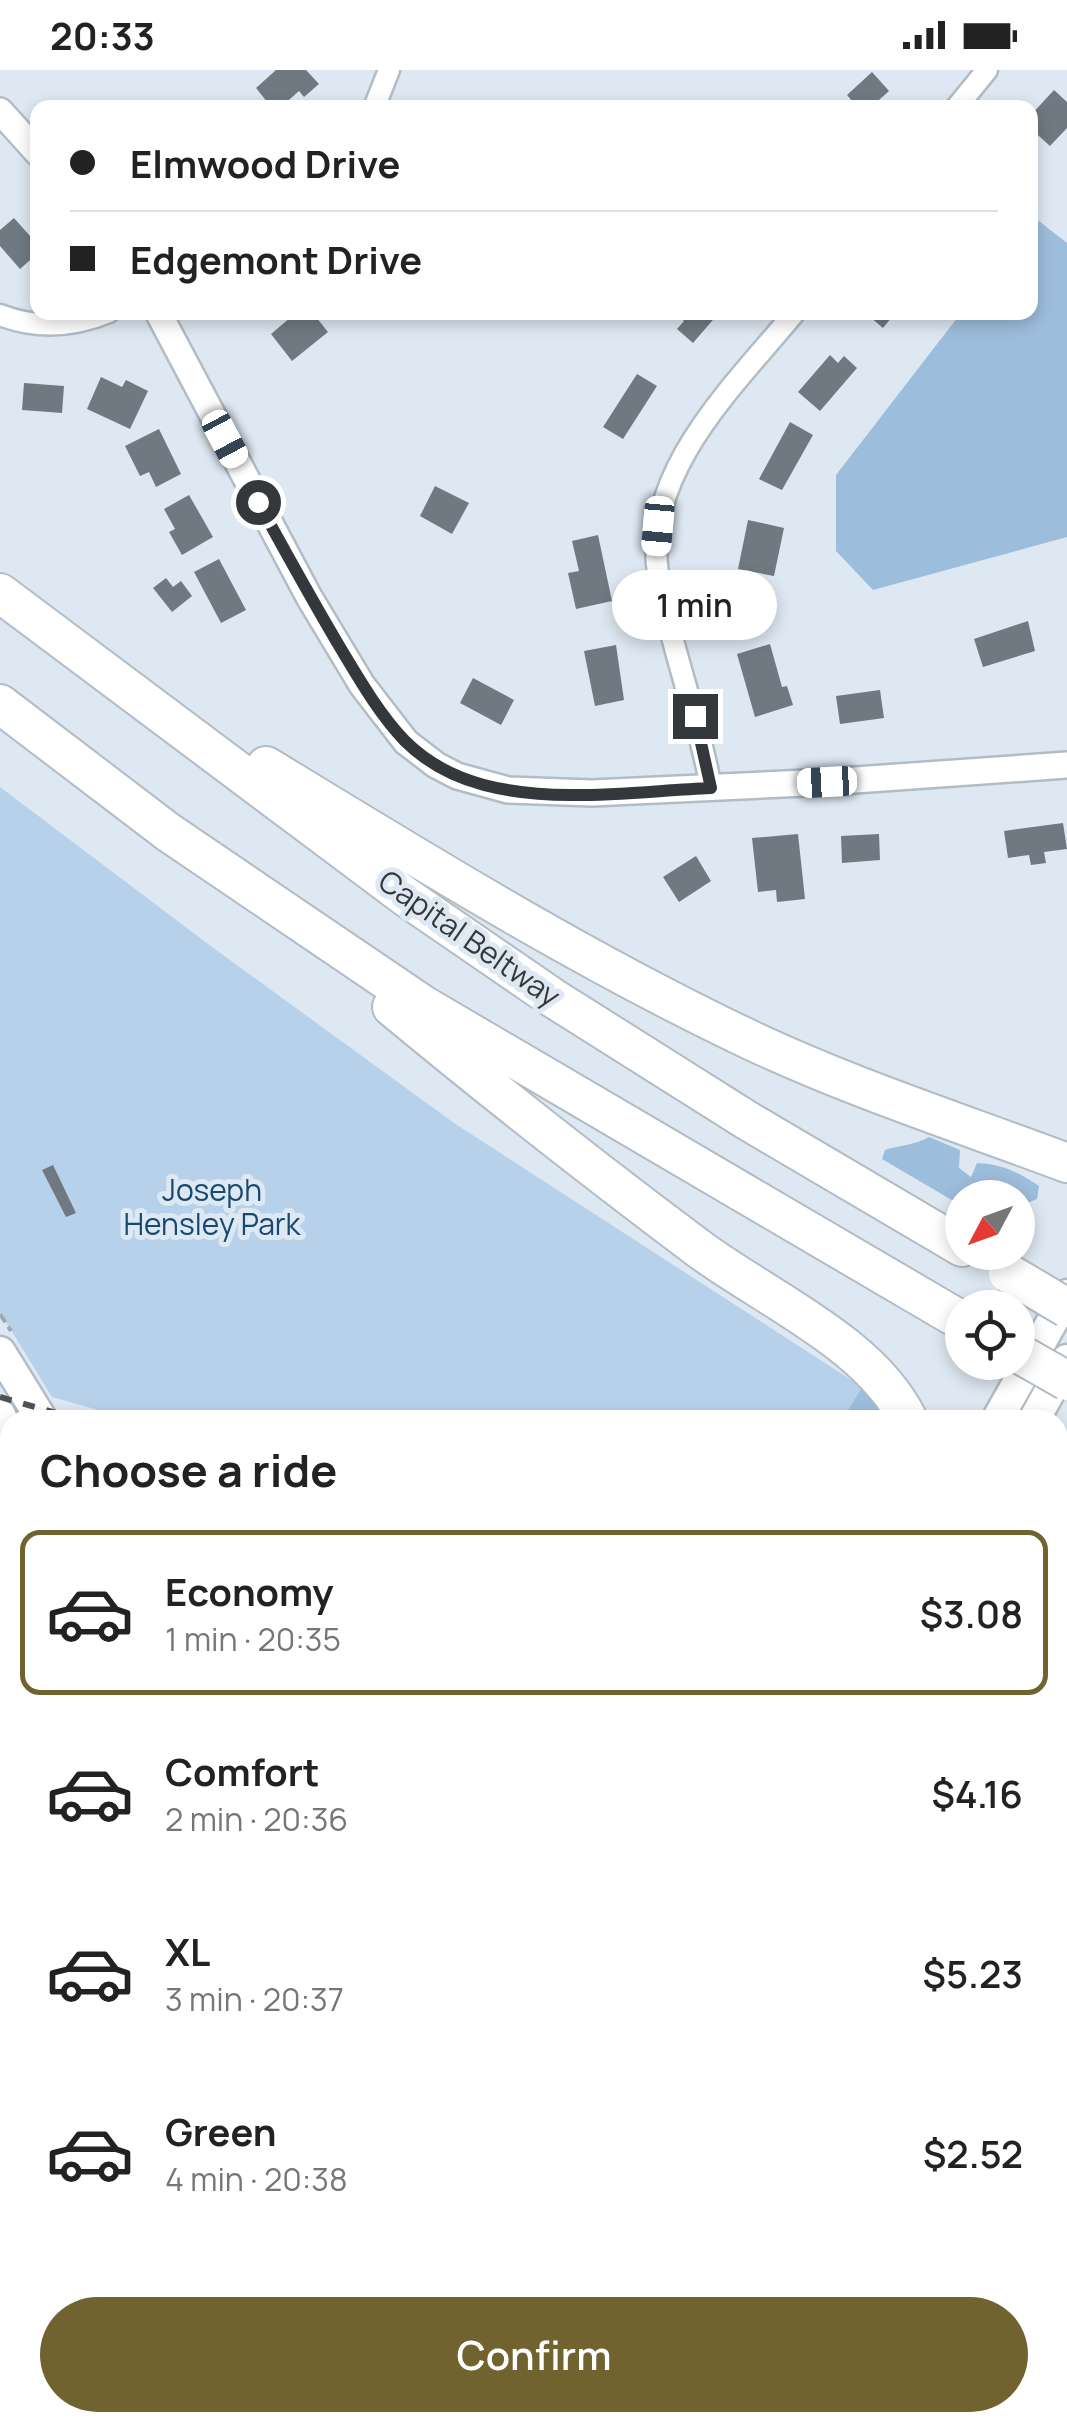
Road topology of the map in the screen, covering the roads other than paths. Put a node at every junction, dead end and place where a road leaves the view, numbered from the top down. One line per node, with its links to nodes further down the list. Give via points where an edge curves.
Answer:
1 (389, 70): 3 (street)
2 (986, 70): 4 (street)
3 (377, 100)
4 (962, 100)
5 (0, 111): 6 (street)
6 (30, 143)
7 (0, 315): 8 (street, via 49,325)
8 (86, 320)
9 (162, 320): 15 (street, via 309,596 396,731 424,758 456,776 508,790)
10 (788, 320): 15 (street, via 700,431 670,483 658,526 658,571)
11 (0, 594): 12 (highway, Capital Beltway)
12 (64, 642): 17 (highway, via 502,908 676,1004 814,1068); 18 (highway, Capital Beltway, via 553,998)
13 (0, 704): 16 (highway)
14 (1067, 765): 15 (street)
15 (711, 788)
16 (231, 876): 22 (highway, via 423,1004); 28 (highway, via 552,1138 862,1362)
17 (1067, 1163)
18 (945, 1237)
19 (1003, 1270): 21 (highway, bridge)
20 (1067, 1295): 29 (main road)
21 (1067, 1308)
22 (945, 1311)
23 (0, 1352): 27 (main road)
24 (1067, 1360): 30 (main road)
25 (1035, 1362): 26 (highway, bridge)
26 (1067, 1381)
27 (36, 1410)
28 (903, 1410)
29 (1002, 1410)
30 (1040, 1410)

